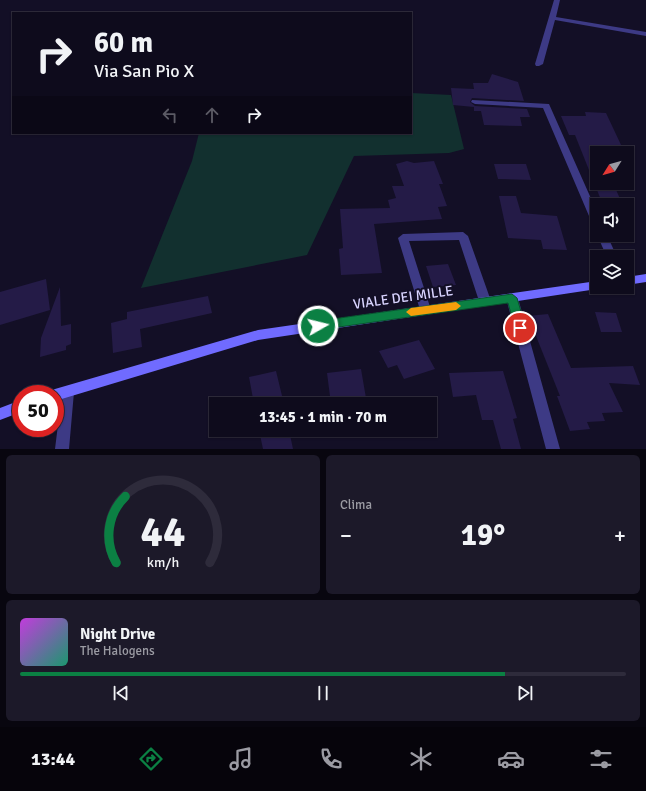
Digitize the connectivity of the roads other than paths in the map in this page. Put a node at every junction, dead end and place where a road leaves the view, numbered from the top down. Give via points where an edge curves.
1 (557, 0) edge
2 (552, 18) junction
3 (646, 34) edge
4 (539, 64) dead end
5 (475, 102) dead end
6 (590, 207) edge
7 (646, 278) edge
8 (634, 280) edge
9 (590, 286) edge
10 (512, 298) junction
11 (485, 302) junction
12 (424, 310) junction
13 (68, 392) junction
14 (64, 393) edge
15 (12, 409) edge
16 (0, 414) edge
17 (62, 449) edge
18 (553, 449) edge

1 - 2 street
2 - 3 street
2 - 4 street
5 - 6 street via 546,106
7 - 8 main road
9 - 10 main road, VIALE DEI MILLE
10 - 11 main road, VIALE DEI MILLE
10 - 18 street
11 - 12 main road, VIALE DEI MILLE
11 - 12 street via 463,236 403,238
12 - 13 main road, VIALE DEI MILLE via 258,335
13 - 14 main road, VIALE DEI MILLE
13 - 17 street
15 - 16 main road

